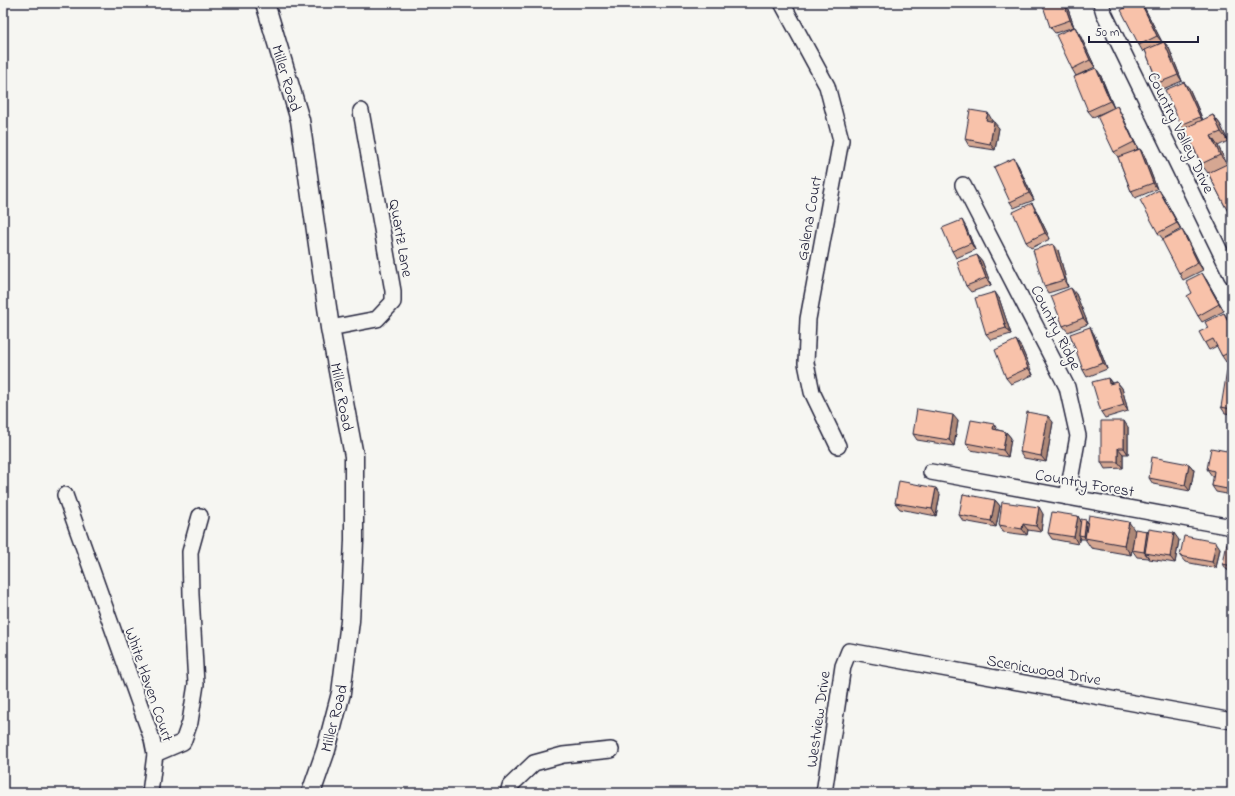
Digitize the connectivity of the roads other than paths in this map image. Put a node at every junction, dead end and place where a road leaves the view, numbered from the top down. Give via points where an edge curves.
1 (265, 3) edge
2 (782, 3) edge
3 (1101, 3) edge
4 (361, 111) dead end
5 (963, 185) dead end
6 (1232, 276) edge
7 (330, 328) junction
8 (838, 446) dead end
9 (931, 472) dead end
10 (65, 495) dead end
11 (1067, 497) junction
12 (200, 516) dead end
13 (1232, 527) edge
14 (849, 651) joint
15 (1232, 721) edge
16 (611, 750) dead end
17 (155, 754) junction
18 (150, 793) edge
19 (311, 793) edge
20 (508, 793) edge
21 (824, 793) edge

1 - 7 street, Miller Road via 300,120
2 - 8 street, Galena Court via 827,86 841,140 808,319 806,363 812,392
3 - 6 street, Country Valley Drive
4 - 7 street, Quartz Lane via 393,302 377,319
5 - 11 street, Country Ridge via 1068,387 1078,436
7 - 19 street, Miller Road via 354,456 354,540 350,621 341,693 326,750
9 - 11 street, Country Forest
10 - 17 street, White Haven Court via 152,739
11 - 13 street, Country Forest
12 - 17 street, White Haven Court via 190,552 196,684 190,722 183,742
14 - 15 street, Scenicwood Drive
14 - 21 street, Westview Drive via 843,666
16 - 20 street via 562,755 534,763 510,786
17 - 18 street

